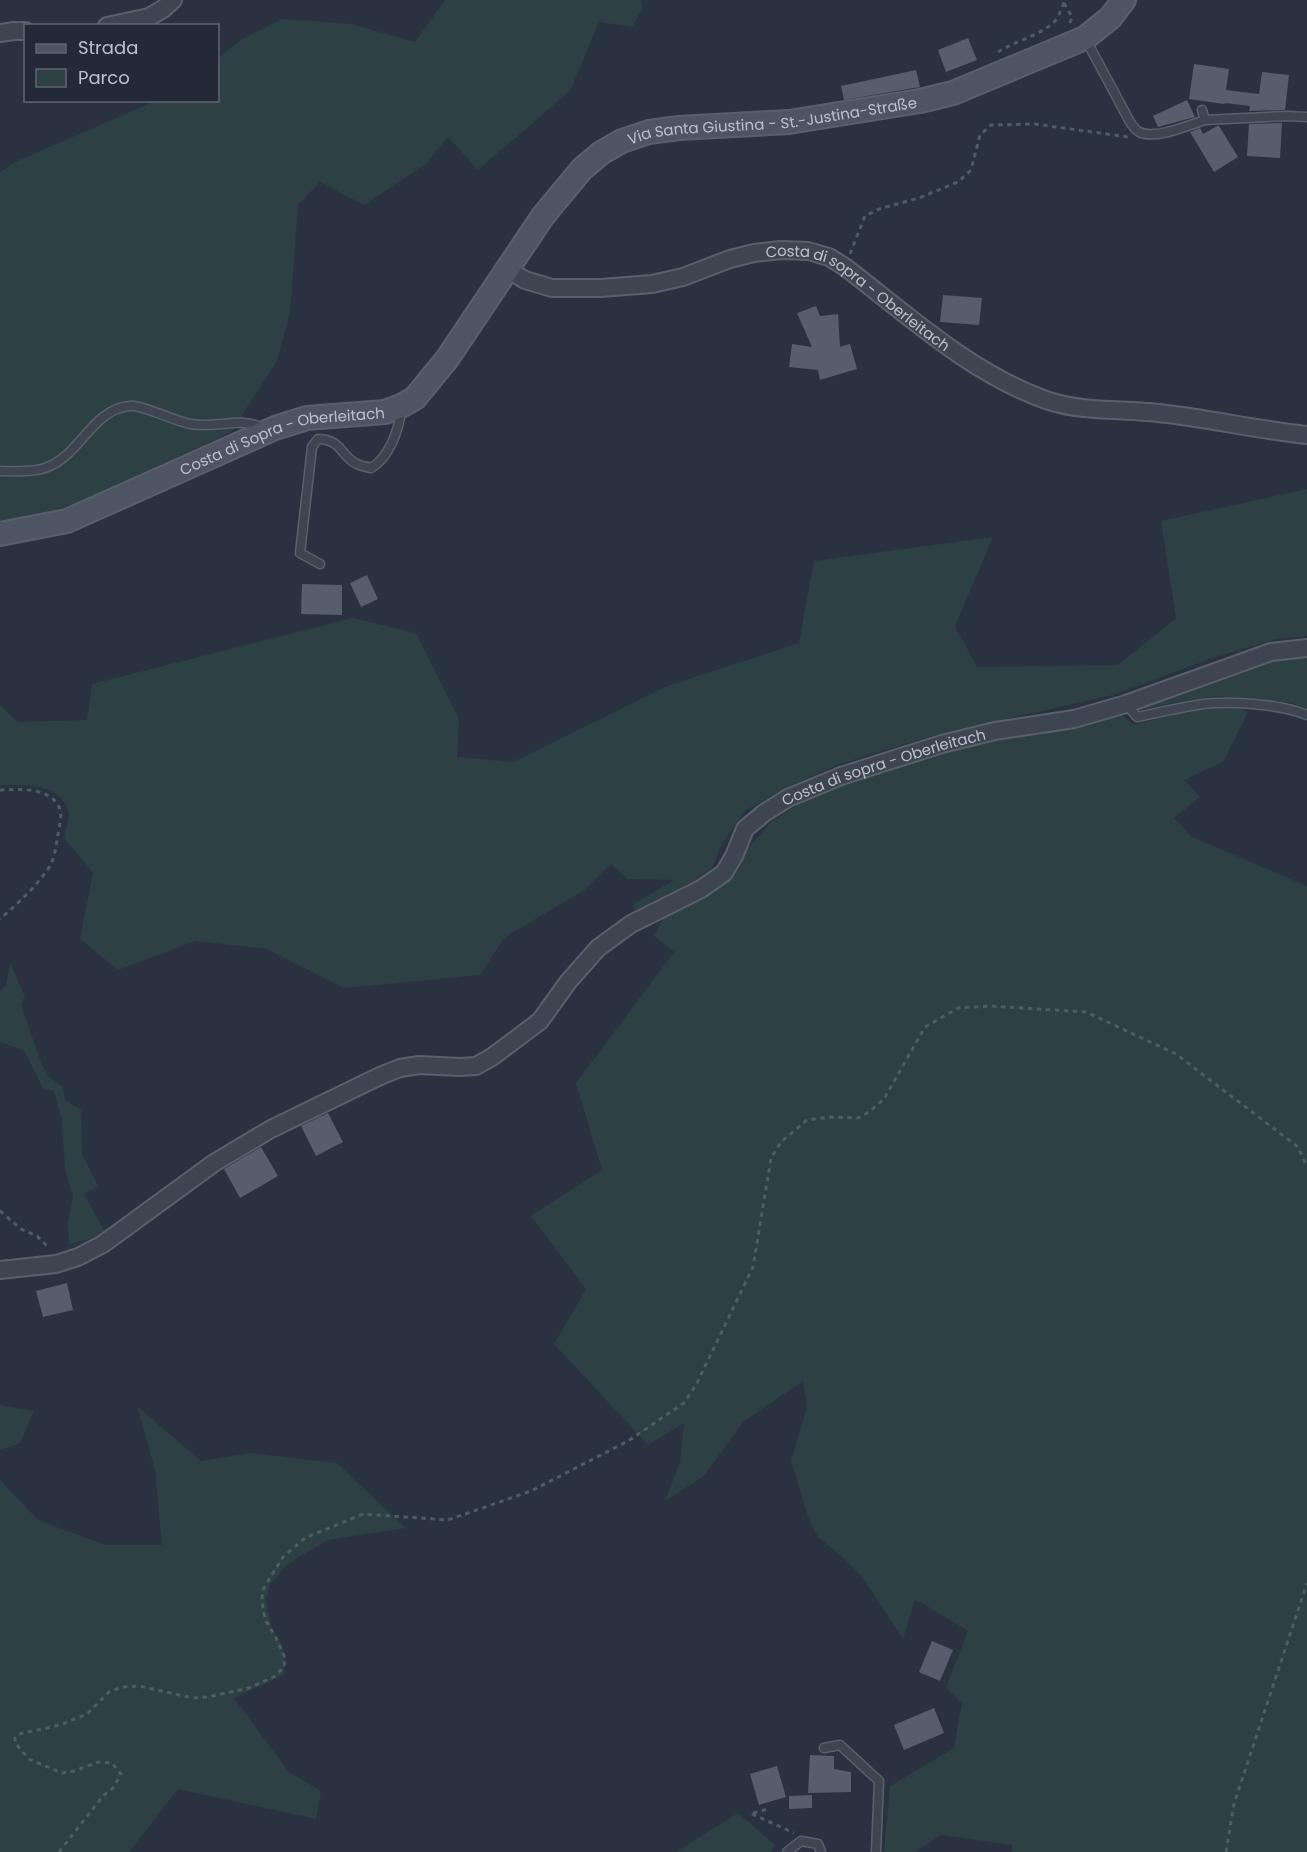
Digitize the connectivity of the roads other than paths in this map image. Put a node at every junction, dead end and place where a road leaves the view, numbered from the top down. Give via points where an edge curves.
1 (174, 0) edge
2 (1124, 0) edge
3 (116, 24) edge
4 (24, 32) edge
5 (0, 33) edge
6 (1085, 38) junction
7 (1202, 110) dead end
8 (1307, 117) edge
9 (1205, 120) junction
10 (507, 269) junction
11 (401, 406) junction
12 (268, 431) junction
13 (1307, 435) edge
14 (0, 471) edge
15 (0, 534) edge
16 (320, 564) dead end
17 (1307, 648) edge
18 (1126, 704) junction
19 (1307, 715) edge
20 (0, 1270) edge
21 (824, 1748) dead end
22 (787, 1852) edge
23 (821, 1852) edge
24 (876, 1852) edge

1 - 3 street via 149,17
2 - 6 main road, Via Santa Giustina - St.-Justina-Straße via 1110,18
4 - 5 street
6 - 9 lane via 1138,132 1150,135
6 - 10 main road, Via Santa Giustina - St.-Justina-Straße via 980,83 920,101 789,123 649,132 622,141 582,169
7 - 9 lane
8 - 9 lane
10 - 11 main road, Costa di Sopra - Oberleitach via 428,384
10 - 13 street, Costa di sopra - Oberleitach via 525,280 552,288 601,288 683,277 754,253 808,251 829,256 961,356 1047,401 1195,417
11 - 12 main road, Costa di Sopra - Oberleitach via 385,412 307,418
11 - 16 lane via 400,422 389,447 380,463 371,468 355,464 328,440 318,439 312,447 300,553
12 - 14 lane via 253,423 192,425 131,405 109,412 71,451 50,466 21,472
12 - 15 main road, Costa di Sopra - Oberleitach via 67,521
17 - 18 street, Costa di sopra - Oberleitach via 1271,652
18 - 19 lane via 1137,717 1199,704 1269,706
18 - 20 street, Costa di sopra - Oberleitach via 1074,719 942,744 841,776 788,798 745,830 724,873 631,924 598,948 540,1021 492,1057 476,1066 419,1065 380,1076 281,1124 214,1163 103,1244 78,1257
21 - 24 lane via 840,1745 879,1781
22 - 23 lane via 801,1841 818,1844

